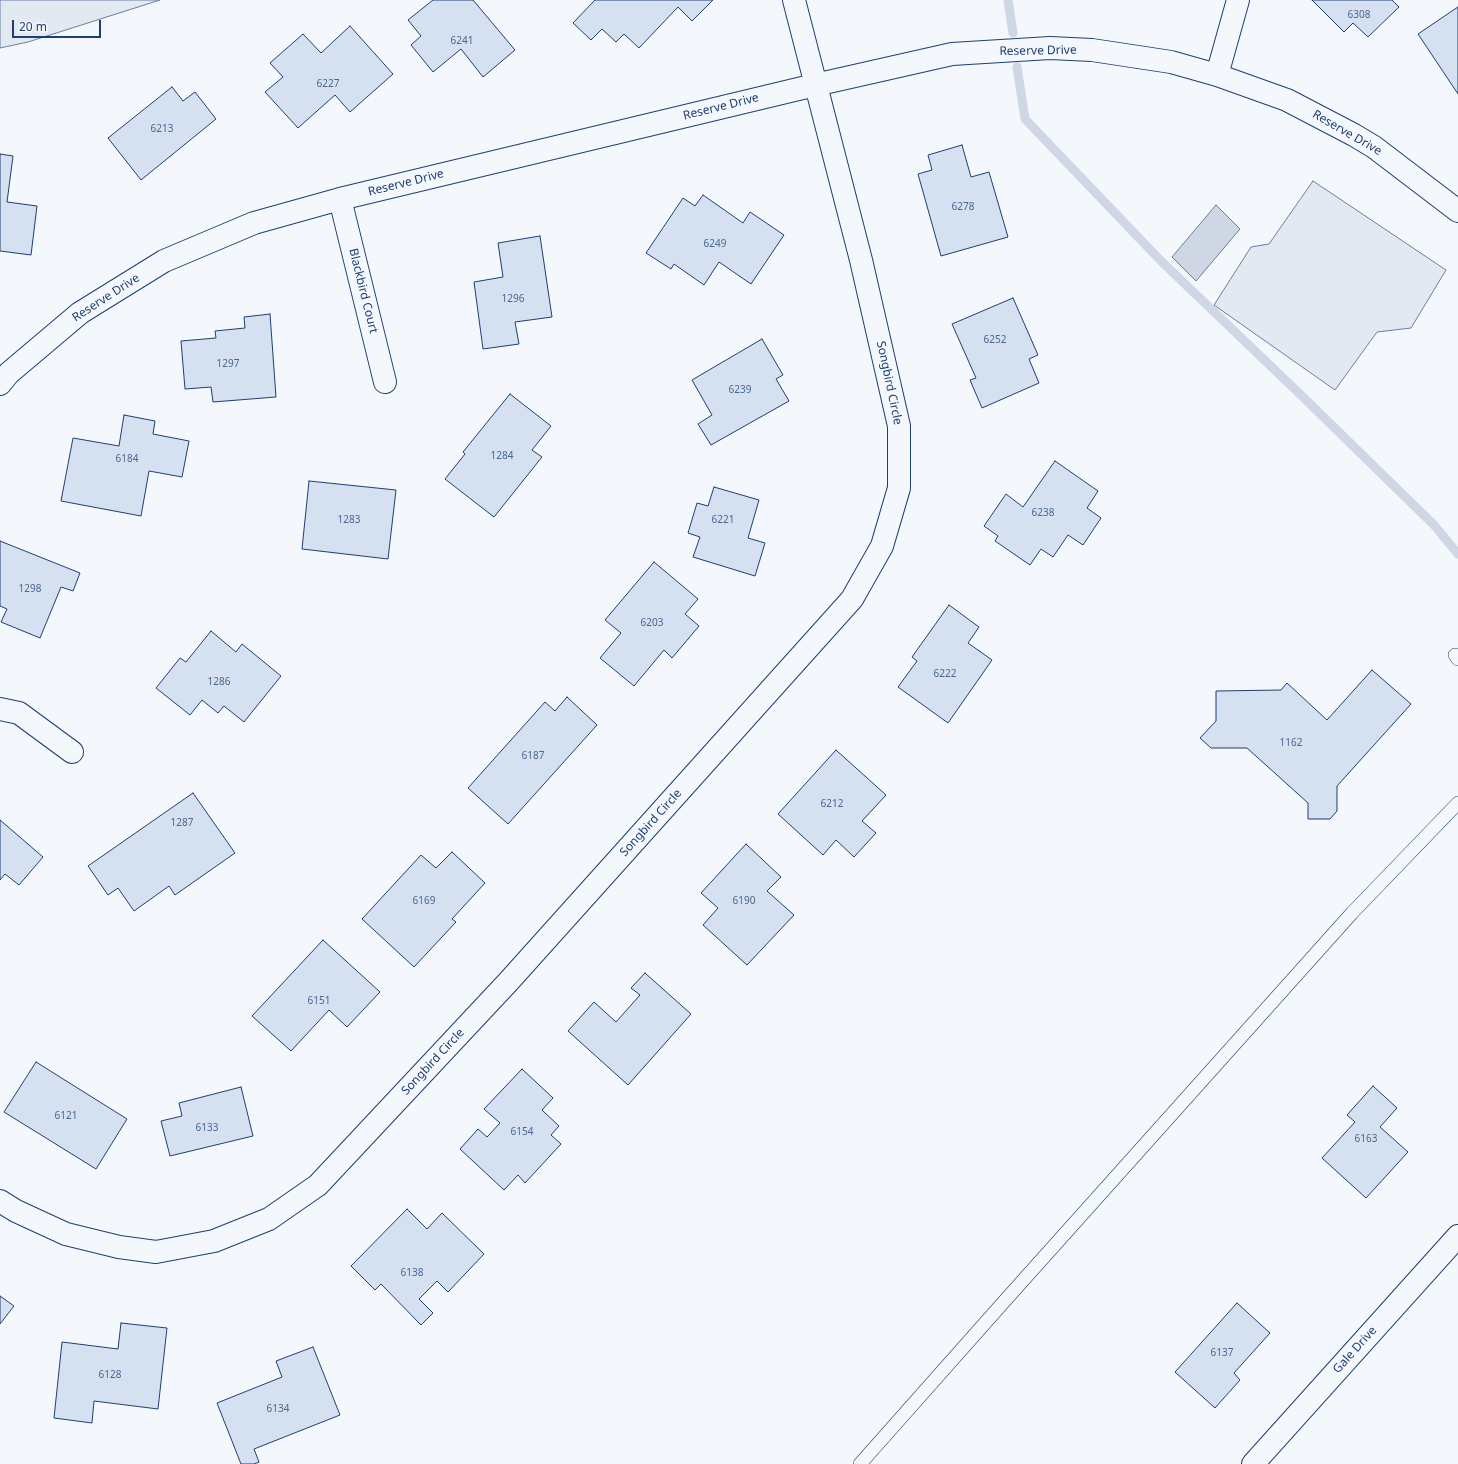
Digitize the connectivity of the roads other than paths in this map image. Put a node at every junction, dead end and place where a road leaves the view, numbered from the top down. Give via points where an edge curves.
1 (794, 0) edge
2 (1238, 0) edge
3 (1217, 74) junction
4 (815, 85) junction
5 (340, 199) junction
6 (1458, 211) edge
7 (3, 373) edge
8 (386, 382) dead end
9 (0, 709) edge
10 (72, 752) dead end
11 (1458, 803) edge
12 (0, 1201) edge
13 (1458, 1236) edge
14 (860, 1464) edge
15 (1253, 1464) edge

1 - 4 street, Songbird Circle
2 - 3 street
3 - 4 street, Reserve Drive via 1171,62 1092,50 1050,48 952,54
3 - 6 street, Reserve Drive via 1287,100 1354,135 1374,147
4 - 5 street, Reserve Drive
4 - 12 street, Songbird Circle via 861,260 899,426 899,488 882,546 852,599 509,980 318,1185 269,1218 214,1241 156,1252 119,1248 66,1234
5 - 7 street, Reserve Drive via 254,223 164,261 80,313
5 - 8 street, Blackbird Court
9 - 10 street via 19,714
11 - 14 lane via 1352,913
13 - 15 street, Gale Drive

